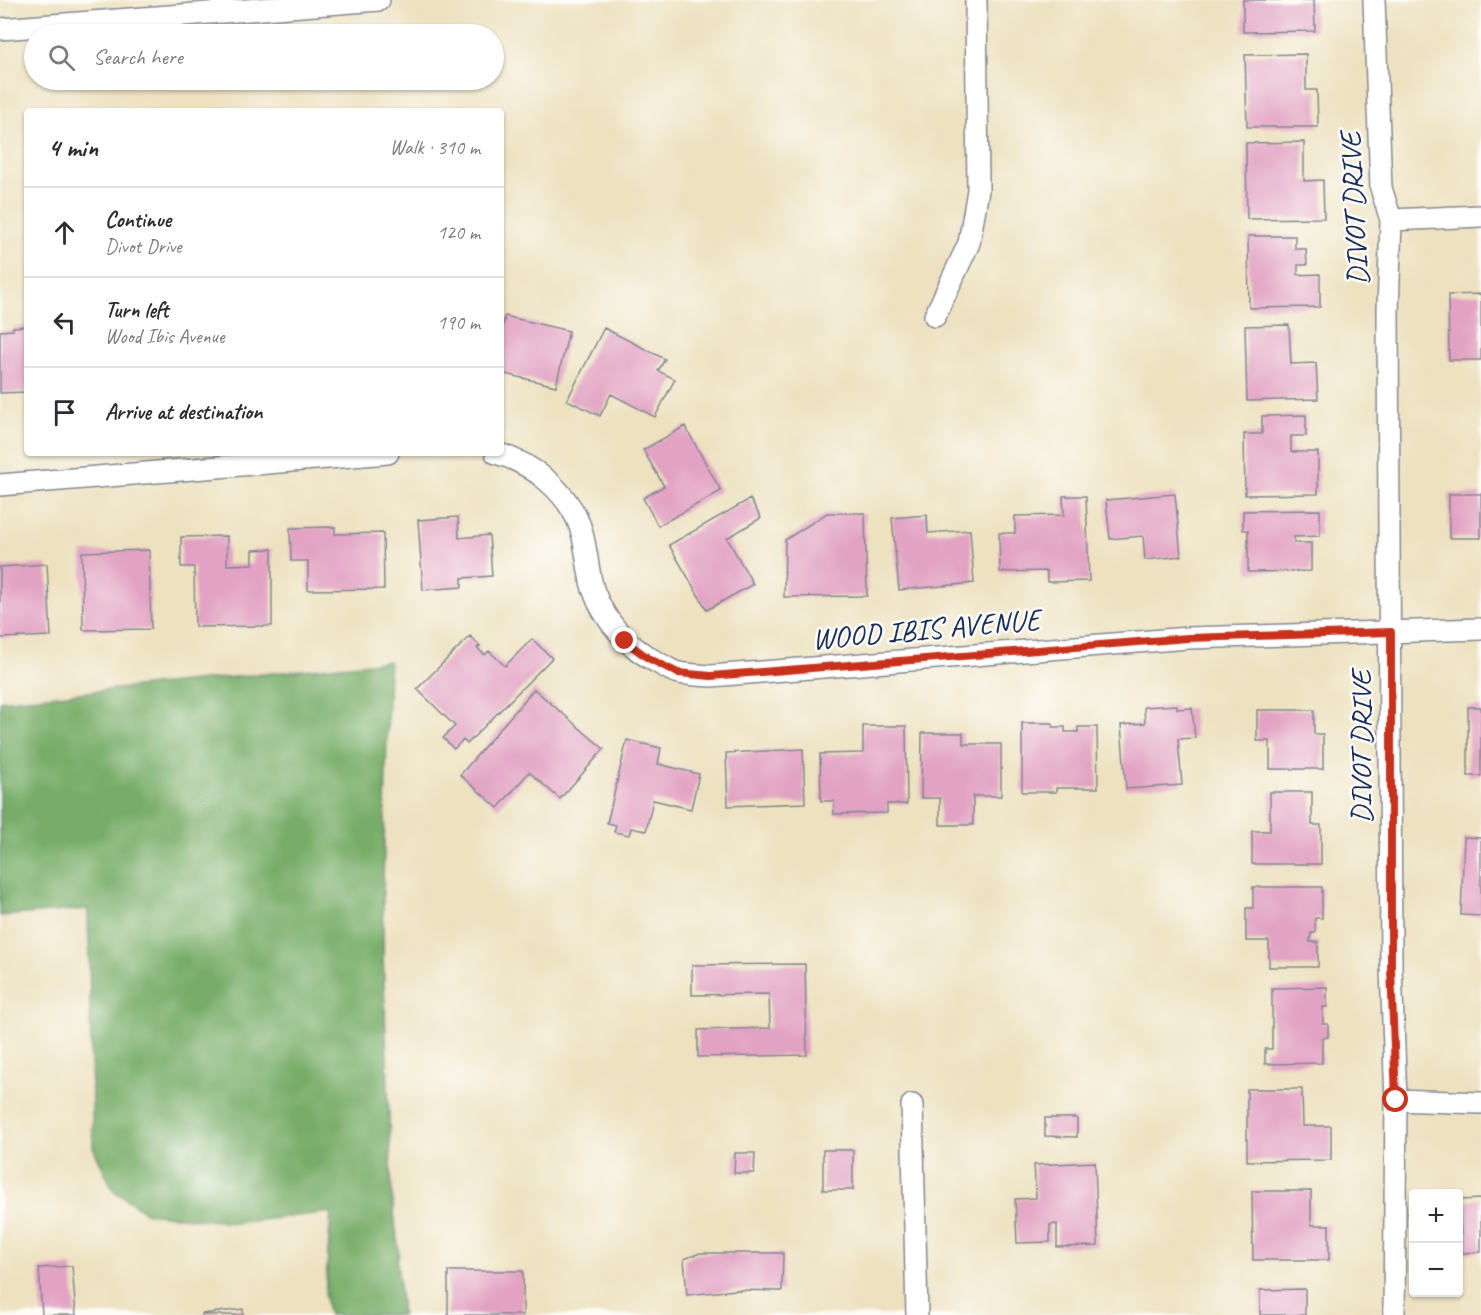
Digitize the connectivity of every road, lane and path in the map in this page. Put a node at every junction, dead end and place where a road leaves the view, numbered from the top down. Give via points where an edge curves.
1 (380, 0) edge
2 (976, 0) edge
3 (1374, 0) edge
4 (66, 24) edge
5 (24, 27) edge
6 (0, 29) edge
7 (1481, 216) edge
8 (1391, 220) junction
9 (935, 316) dead end
10 (504, 455) edge
11 (352, 456) edge
12 (0, 485) edge
13 (1481, 629) edge
14 (1391, 632) junction
15 (1396, 1100) junction
16 (1481, 1103) edge
17 (912, 1106) dead end
18 (917, 1315) edge
19 (1394, 1315) edge

1 - 4 street
2 - 9 street via 978,190 969,243
3 - 8 street, DIVOT DRIVE via 1381,188
5 - 6 street
7 - 8 street
8 - 14 street, DIVOT DRIVE
10 - 14 street, WOOD IBIS AVENUE via 542,476 565,499 579,525 593,587 605,616 625,641 678,673 711,676 1188,638
11 - 12 street
13 - 14 street, WOOD IBIS AVENUE
14 - 15 street, DIVOT DRIVE via 1391,968
15 - 16 street
15 - 19 street, DIVOT DRIVE
17 - 18 street

